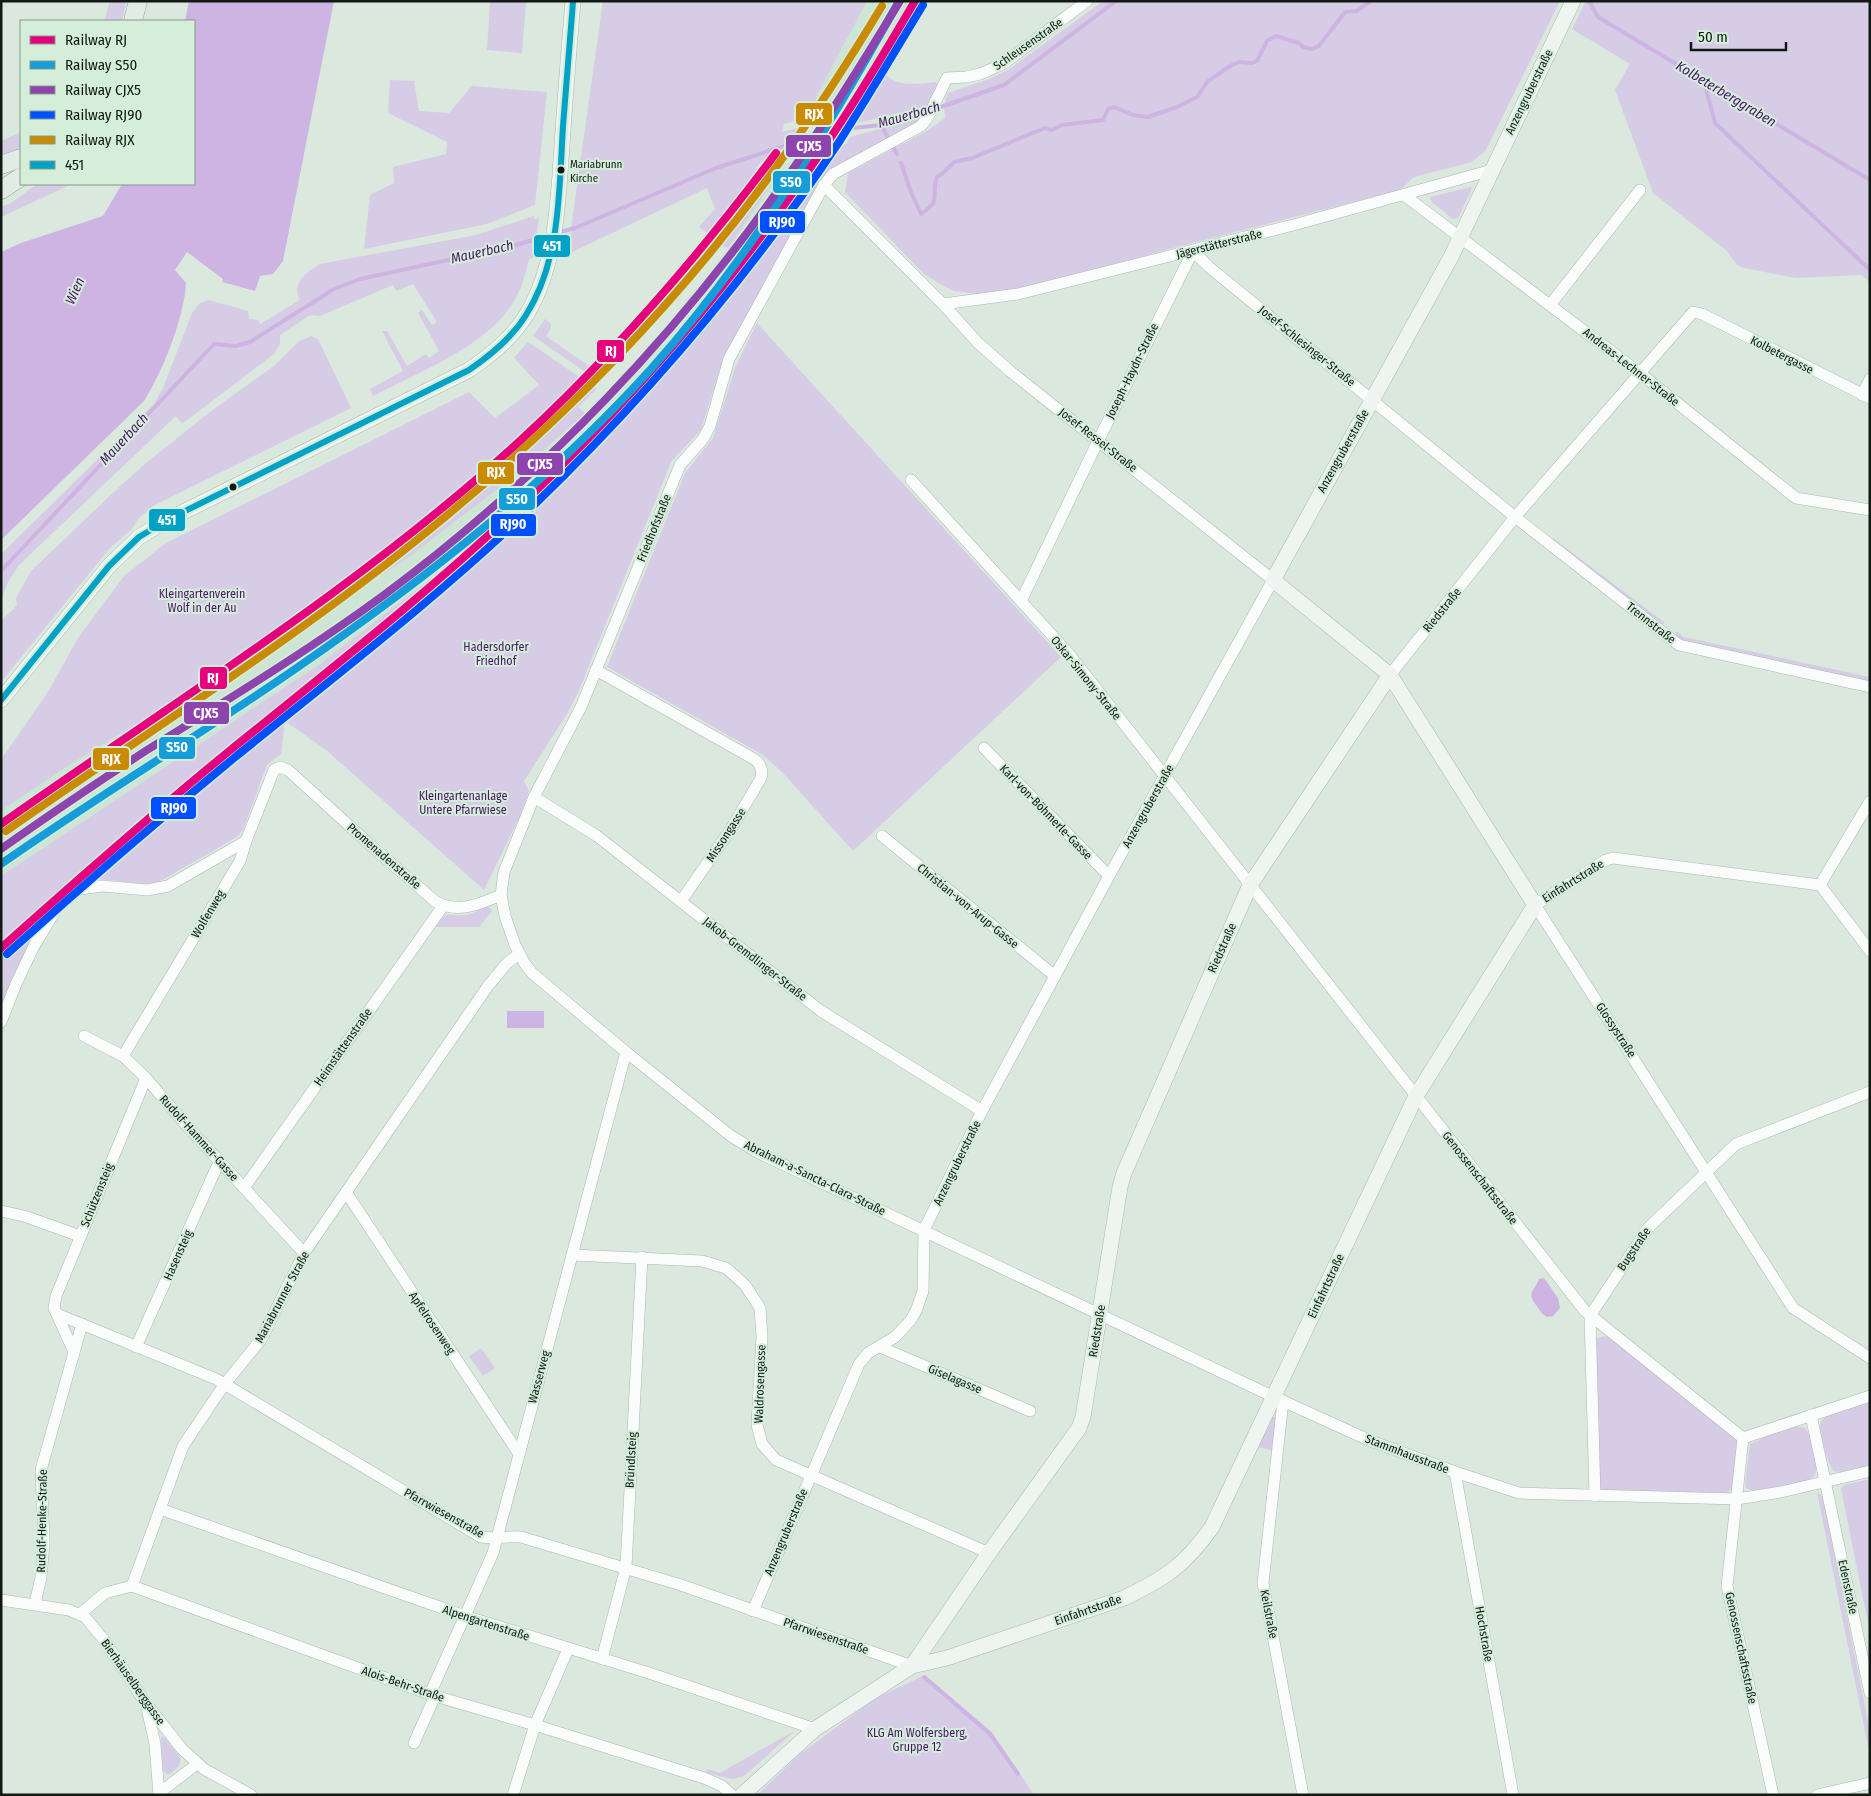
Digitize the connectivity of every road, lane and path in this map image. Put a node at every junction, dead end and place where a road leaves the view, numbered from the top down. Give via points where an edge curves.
1 (138, 1) edge
2 (573, 1) edge
3 (1087, 1) edge
4 (1573, 1) edge
5 (133, 20) edge
6 (20, 158) edge
7 (1, 165) edge
8 (1492, 170) junction
9 (833, 174) joint
10 (20, 178) edge
11 (824, 185) junction
12 (1, 190) edge
13 (1640, 190) dead end
14 (1404, 195) junction
15 (1460, 238) junction
16 (1192, 251) junction
17 (943, 304) junction
18 (1550, 305) junction
19 (1693, 312) joint
20 (1641, 374) junction
21 (1870, 379) edge
22 (1866, 396) edge
23 (1372, 399) junction
24 (1098, 440) junction
25 (911, 480) dead end
26 (1870, 510) edge
27 (1515, 517) junction
28 (1273, 580) junction
29 (1021, 601) junction
30 (596, 670) junction
31 (1390, 675) junction
32 (1870, 687) edge
33 (1, 700) edge
34 (984, 748) dead end
35 (280, 767) joint
36 (1164, 776) junction
37 (534, 798) junction
38 (1870, 801) edge
39 (882, 836) dead end
40 (246, 841) junction
41 (1109, 876) junction
42 (1820, 885) junction
43 (1250, 886) junction
44 (497, 897) junction
45 (681, 901) junction
46 (1535, 905) junction
47 (443, 906) junction
48 (1870, 951) edge
49 (519, 954) junction
50 (1054, 976) junction
51 (1, 1022) edge
52 (84, 1036) dead end
53 (626, 1052) junction
54 (123, 1056) junction
55 (146, 1078) junction
56 (1870, 1092) edge
57 (1416, 1096) junction
58 (982, 1111) junction
59 (220, 1162) junction
60 (1707, 1172) junction
61 (244, 1188) junction
62 (346, 1192) junction
63 (1, 1211) edge
64 (924, 1230) junction
65 (80, 1236) junction
66 (304, 1253) junction
67 (572, 1255) junction
68 (642, 1258) junction
69 (57, 1314) junction
70 (1100, 1314) junction
71 (1590, 1316) junction
72 (82, 1324) junction
73 (880, 1347) junction
74 (136, 1348) junction
75 (74, 1352) junction
76 (1870, 1358) edge
77 (224, 1385) junction
78 (1870, 1396) edge
79 (1278, 1399) junction
80 (1030, 1411) dead end
81 (1811, 1416) junction
82 (1743, 1438) junction
83 (519, 1454) junction
84 (1870, 1471) edge
85 (1455, 1472) junction
86 (810, 1476) junction
87 (1826, 1482) junction
88 (1595, 1496) junction
89 (1737, 1499) junction
90 (160, 1509) junction
91 (497, 1539) junction
92 (989, 1553) junction
93 (626, 1568) junction
94 (132, 1586) junction
95 (1, 1600) edge
96 (35, 1604) junction
97 (752, 1610) junction
98 (80, 1614) junction
99 (465, 1616) junction
100 (568, 1649) junction
101 (602, 1659) junction
102 (912, 1666) junction
103 (1870, 1693) edge
104 (433, 1695) junction
105 (145, 1702) junction
106 (535, 1724) junction
107 (815, 1729) junction
108 (414, 1743) dead end
109 (197, 1764) junction
110 (1870, 1783) edge
111 (159, 1794) edge
112 (251, 1795) edge
113 (513, 1795) edge
114 (732, 1795) edge
115 (742, 1795) edge
116 (1303, 1795) edge
117 (1514, 1795) edge
118 (1773, 1795) edge
119 (1817, 1795) edge

1 - 5 main road
2 - 33 street via 552,250 531,306 512,334 469,370 169,519 139,537 109,566
3 - 9 street, Schleusenstraße via 1003,64 980,74 947,78 921,126
4 - 8 street, Anzengruberstraße
6 - 7 main road
8 - 14 street, Jägerstätterstraße
8 - 15 street, Anzengruberstraße
9 - 11 street, Friedhofstraße
10 - 12 main road
11 - 17 street, Josef-Ressel-Straße
11 - 30 street, Friedhofstraße via 729,359 710,426 680,466
13 - 18 street
14 - 15 street, Andreas-Lechner-Straße
14 - 16 street, Jägerstätterstraße
15 - 18 street, Andreas-Lechner-Straße
15 - 23 street, Anzengruberstraße
16 - 17 street, Jägerstätterstraße via 1018,294
16 - 23 street, Josef-Schlesinger-Straße
16 - 24 street, Joseph-Haydn-Straße
17 - 24 street, Josef-Ressel-Straße via 978,343
18 - 20 street, Andreas-Lechner-Straße
19 - 20 street, Riedstraße
19 - 22 street, Kolbetergasse
20 - 26 street, Andreas-Lechner-Straße via 1796,498
20 - 27 street, Riedstraße
21 - 22 street
23 - 27 street, Josef-Schlesinger-Straße
23 - 28 street, Anzengruberstraße
24 - 28 street, Josef-Ressel-Straße
24 - 29 street, Joseph-Haydn-Straße
25 - 29 street, Oskar-Simony-Straße
27 - 31 street, Riedstraße
27 - 32 street, Trennstraße via 1679,645
28 - 31 street, Josef-Ressel-Straße
28 - 36 street, Anzengruberstraße
29 - 36 street, Oskar-Simony-Straße via 1069,654
30 - 37 street, Friedhofstraße via 581,707
30 - 45 street, Missongasse via 754,759 761,766 761,778 732,829
31 - 43 street, Riedstraße
31 - 46 street, Glossystraße
34 - 41 street, Karl-von-Böhmerle-Gasse
35 - 40 street, Wolfenweg via 274,770
35 - 47 street, Promenadenstraße via 288,770
36 - 41 street, Anzengruberstraße
36 - 43 street, Oskar-Simony-Straße
37 - 44 street, Friedhofstraße
37 - 45 street, Jakob-Gremdlinger-Straße via 598,836
38 - 42 street
39 - 50 street, Christian-von-Arup-Gasse
40 - 51 street via 168,886 147,890 102,886 80,889 63,898 34,946
40 - 54 street, Wolfenweg via 240,861
41 - 50 street, Anzengruberstraße
42 - 46 street, Einfahrtstraße via 1613,858
42 - 48 street
43 - 57 street, Genossenschaftsstraße
43 - 70 street, Riedstraße via 1124,1173
44 - 47 street via 463,908
44 - 49 street, Abraham-a-Sancta-Clara-Straße
45 - 58 street, Jakob-Gremdlinger-Straße via 821,1011
46 - 57 street, Einfahrtstraße
46 - 60 street, Glossystraße
47 - 61 street, Heimstättenstraße
49 - 53 street, Abraham-a-Sancta-Clara-Straße via 539,980
49 - 62 street, Mariabrunner Straße via 488,986
50 - 58 street, Anzengruberstraße
52 - 54 street, Rudolf-Hammer-Gasse
53 - 64 street, Abraham-a-Sancta-Clara-Straße via 731,1136 759,1153
53 - 67 street, Wasserweg
54 - 55 street, Rudolf-Hammer-Gasse
55 - 59 street, Rudolf-Hammer-Gasse
55 - 65 street, Schützensteig
56 - 60 street, Bugstraße via 1738,1144
57 - 71 street, Genossenschaftsstraße
57 - 79 street, Einfahrtstraße
58 - 64 street, Anzengruberstraße
59 - 61 street, Rudolf-Hammer-Gasse
59 - 74 street, Hasensteig
60 - 71 street, Bugstraße via 1648,1228
60 - 76 street, Glossystraße via 1793,1308
61 - 66 street, Rudolf-Hammer-Gasse
62 - 66 street, Mariabrunner Straße
62 - 83 street, Apfelrosenweg
63 - 65 street
64 - 70 street, Abraham-a-Sancta-Clara-Straße
64 - 73 street, Anzengruberstraße via 921,1301 903,1330
65 - 69 street, Schützensteig via 56,1296 54,1308
66 - 77 street, Mariabrunner Straße via 262,1338
67 - 68 street, Waldrosengasse
67 - 83 street, Wasserweg
68 - 86 street, Waldrosengasse via 702,1261 726,1268 745,1285 760,1308 762,1337 757,1425 762,1444 776,1460
68 - 93 street, Bründlsteig
69 - 72 street, Pfarrwiesenstraße
69 - 75 street
70 - 79 street, Stammhausstraße
70 - 92 street, Riedstraße via 1084,1418
71 - 82 street, Genossenschaftsstraße
71 - 88 street
72 - 74 street, Pfarrwiesenstraße
72 - 75 street, Rudolf-Henke-Straße
73 - 80 street, Giselagasse
73 - 86 street, Anzengruberstraße via 868,1353 859,1364
74 - 77 street, Pfarrwiesenstraße
75 - 96 street, Rudolf-Henke-Straße via 41,1470 43,1560
77 - 90 street, Mariabrunner Straße via 183,1446
77 - 91 street, Pfarrwiesenstraße via 482,1537
78 - 81 street
79 - 85 street, Stammhausstraße
79 - 102 street, Einfahrtstraße via 1212,1527 1173,1572 1124,1598 947,1658
79 - 116 street, Keilstraße via 1263,1583
81 - 82 street
81 - 87 street, Edenstraße
82 - 89 street, Genossenschaftsstraße
83 - 91 street, Wasserweg
84 - 87 street, Stammhausstraße
85 - 88 street, Stammhausstraße via 1518,1493
85 - 117 street, Hochstraße
86 - 92 street, Waldrosengasse
86 - 97 street, Anzengruberstraße
87 - 89 street, Stammhausstraße
87 - 103 street, Edenstraße
88 - 89 street, Stammhausstraße
89 - 118 street, Genossenschaftsstraße via 1727,1586
90 - 94 street, Mariabrunner Straße
90 - 99 street, Alpengartenstraße
91 - 93 street, Pfarrwiesenstraße via 520,1537
91 - 99 street, Wasserweg
92 - 102 street, Riedstraße
93 - 97 street, Pfarrwiesenstraße
93 - 101 street, Bründlsteig
94 - 98 street via 106,1593
94 - 104 street, Alois-Behr-Straße
95 - 96 street
96 - 98 street
97 - 102 street, Pfarrwiesenstraße
98 - 105 street, Bierhäuselberggasse via 104,1640
99 - 100 street, Alpengartenstraße
99 - 104 street, Wasserweg
100 - 101 street, Alpengartenstraße
100 - 106 street
101 - 107 street, Alpengartenstraße
102 - 107 street, Einfahrtstraße
104 - 106 street, Alois-Behr-Straße
104 - 108 street, Wasserweg
105 - 109 street, Bierhäuselberggasse
105 - 111 street via 154,1744
106 - 113 street
106 - 114 street, Alois-Behr-Straße via 704,1778 722,1786
107 - 115 street, Einfahrtstraße
109 - 111 street
109 - 112 street, Bierhäuselberggasse
110 - 119 street

